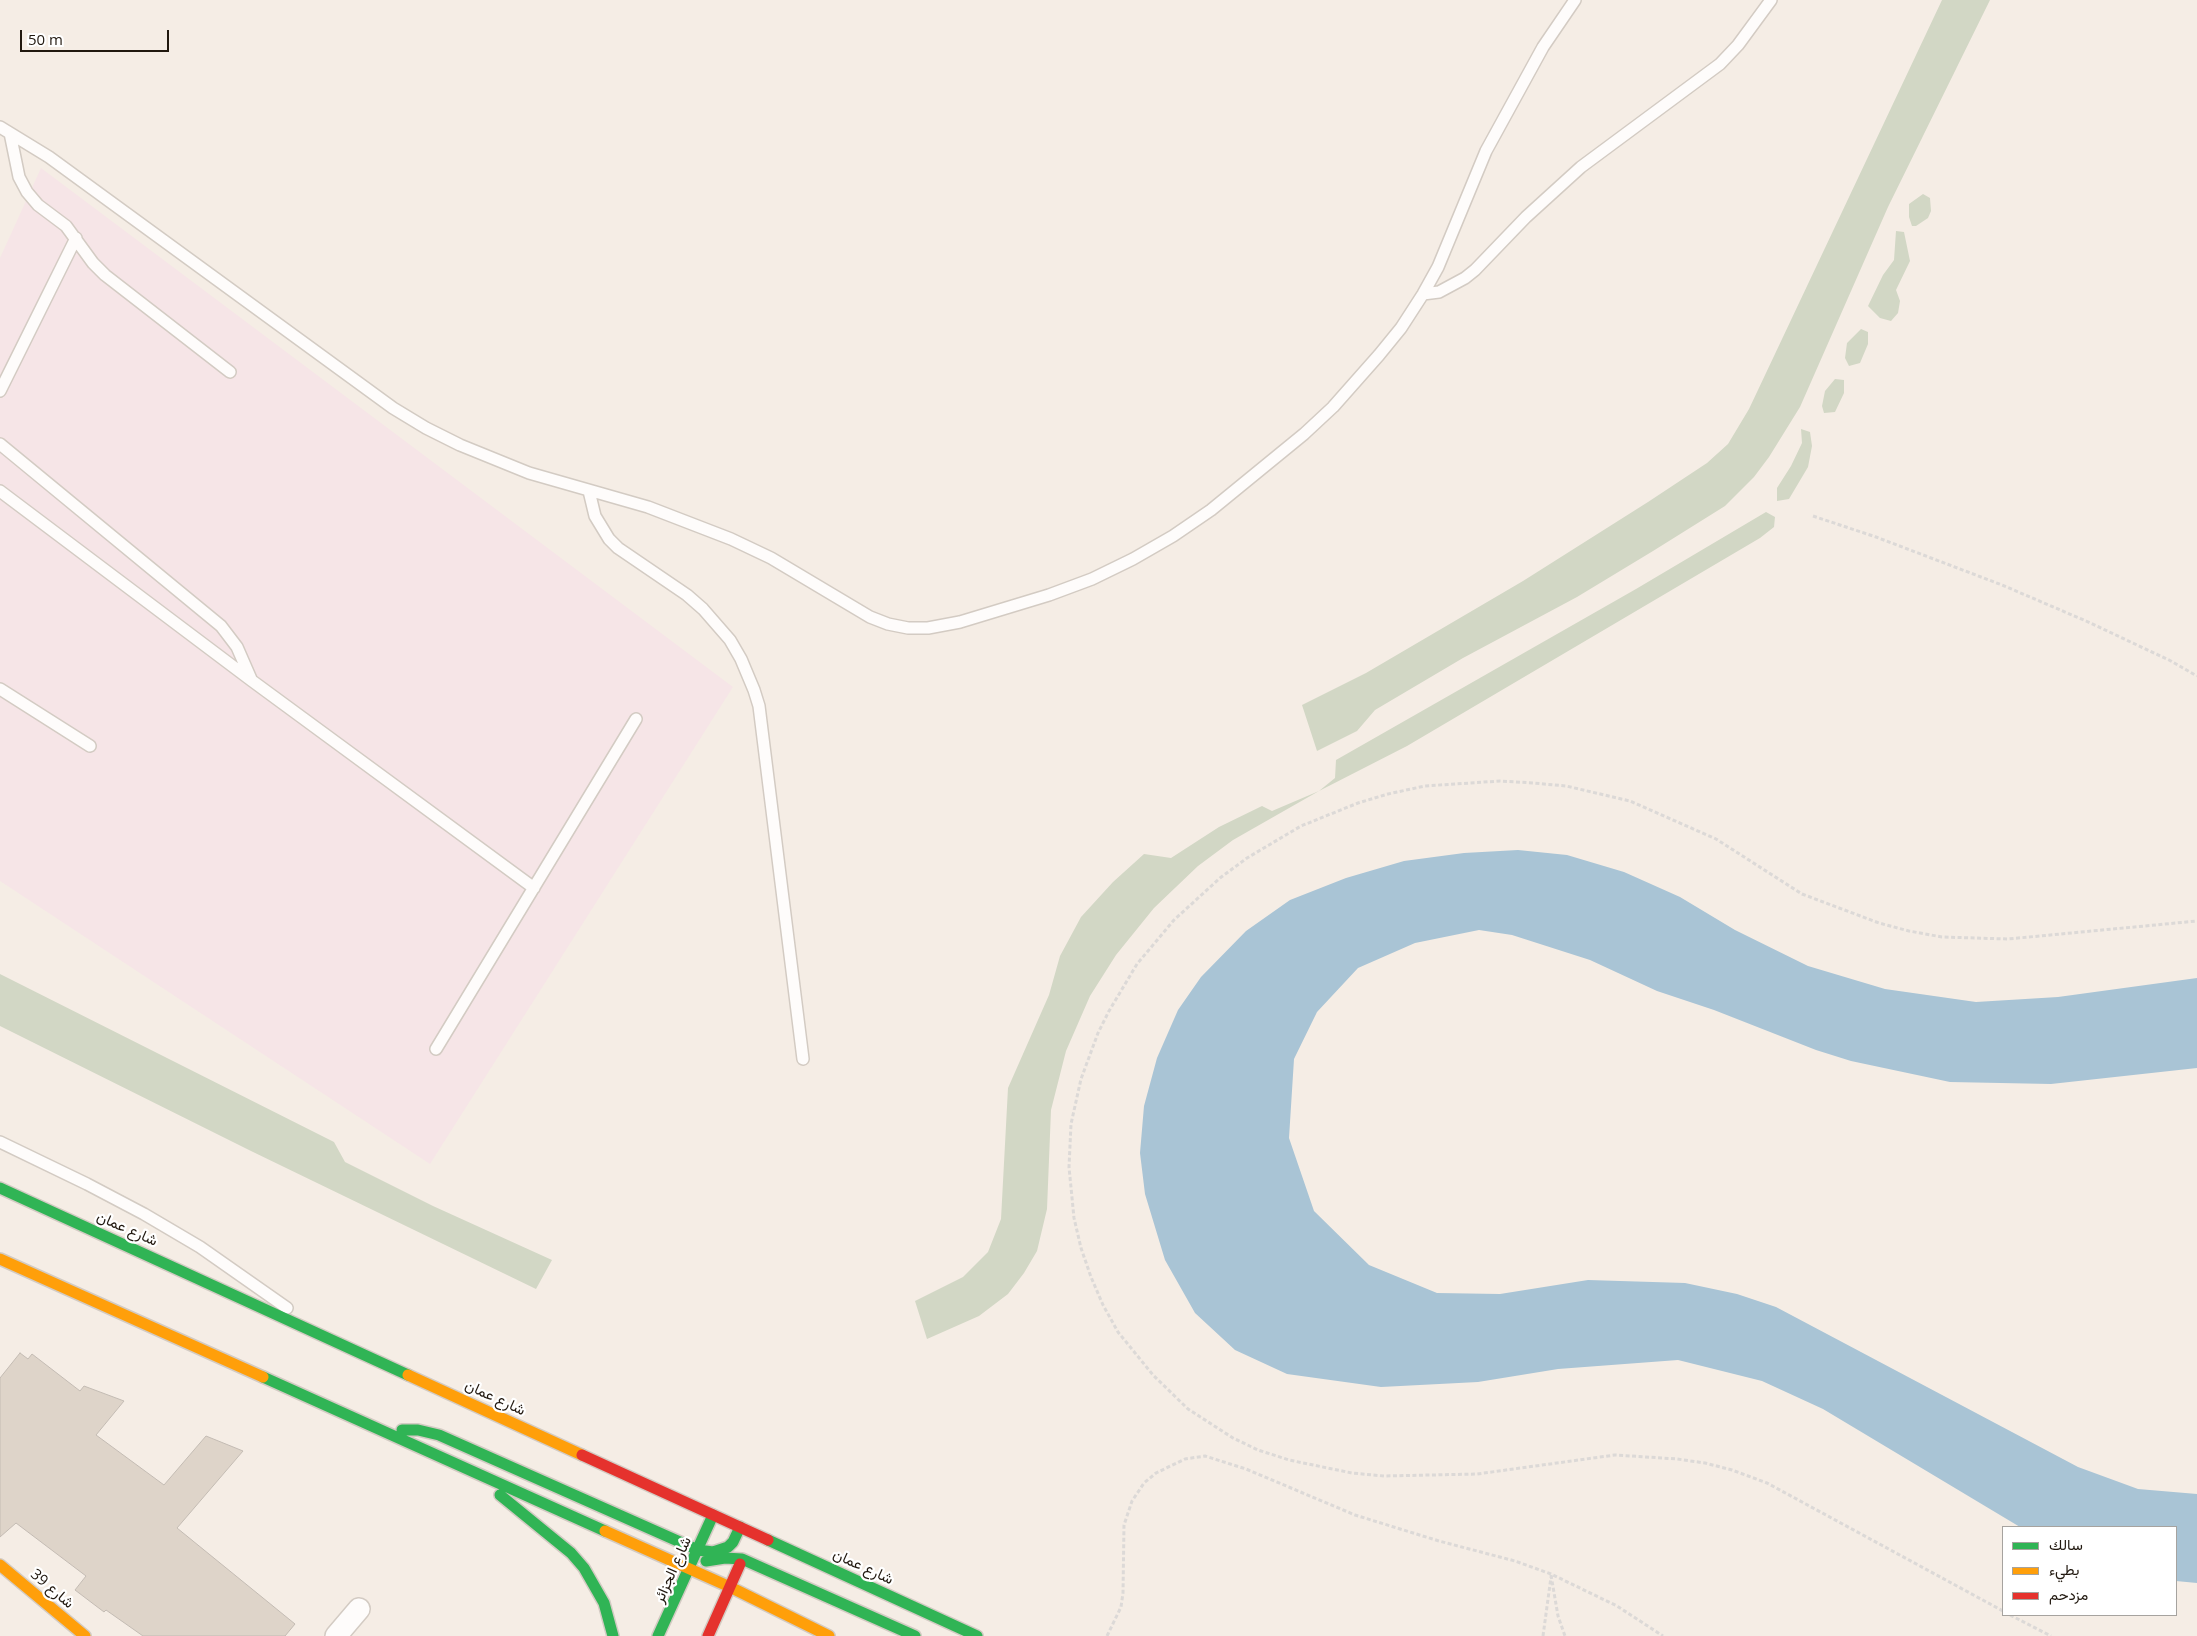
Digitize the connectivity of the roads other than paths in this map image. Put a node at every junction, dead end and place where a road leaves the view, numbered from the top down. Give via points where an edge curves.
1 (1575, 0) edge
2 (1771, 0) edge
3 (5, 130) edge
4 (76, 238) junction
5 (1423, 294) junction
6 (230, 372) dead end
7 (0, 391) edge
8 (0, 444) edge
9 (0, 491) edge
10 (590, 491) junction
11 (251, 680) junction
12 (0, 689) edge
13 (636, 719) dead end
14 (90, 746) dead end
15 (534, 888) junction
16 (436, 1049) dead end
17 (803, 1060) dead end
18 (0, 1142) edge
19 (0, 1188) edge
20 (0, 1258) edge
21 (320, 1333) junction
22 (380, 1430) junction
23 (472, 1472) junction
24 (713, 1515) junction
25 (740, 1527) junction
26 (748, 1546) junction
27 (698, 1550) junction
28 (0, 1565) edge
29 (690, 1570) junction
30 (730, 1587) junction
31 (358, 1609) dead end
32 (85, 1636) edge
33 (336, 1636) edge
34 (613, 1636) edge
35 (658, 1636) edge
36 (708, 1636) edge
37 (829, 1636) edge
38 (915, 1636) edge
39 (977, 1636) edge

1 - 5 lane via 1543,47 1506,114
2 - 5 lane via 1744,38 1720,64 1580,167 1465,278 1439,292
3 - 4 lane via 19,177 27,192
3 - 10 lane via 80,179 393,408 434,432 496,461
4 - 6 lane via 93,263 106,275
4 - 7 lane
5 - 10 lane via 1379,355 1333,407 1203,516 1133,560 1092,579 944,626 908,628 870,618 780,563 731,539 648,507
8 - 11 lane via 221,626 237,647
9 - 11 lane
10 - 17 lane via 595,516 609,539 703,609 730,640 754,690 759,706
11 - 15 lane
12 - 14 lane
13 - 15 lane
15 - 16 lane
18 - 21 lane via 144,1214 241,1275
19 - 21 main road, شارع عمان
20 - 22 main road
21 - 24 main road, شارع عمان
22 - 23 main road
22 - 27 main road via 418,1430 439,1435
23 - 29 main road
23 - 34 main road via 580,1563 604,1603
24 - 25 main road, شارع عمان
24 - 27 main road, شارع الجزائر
25 - 26 main road, شارع عمان
25 - 27 main road via 733,1542 721,1551
26 - 29 main road
26 - 30 main road
26 - 38 main road
26 - 39 main road, شارع عمان
27 - 29 main road, شارع الجزائر
28 - 32 main road, شارع 39
29 - 30 main road
29 - 35 main road, شارع الجزائر
30 - 36 main road
30 - 37 main road
31 - 33 street

